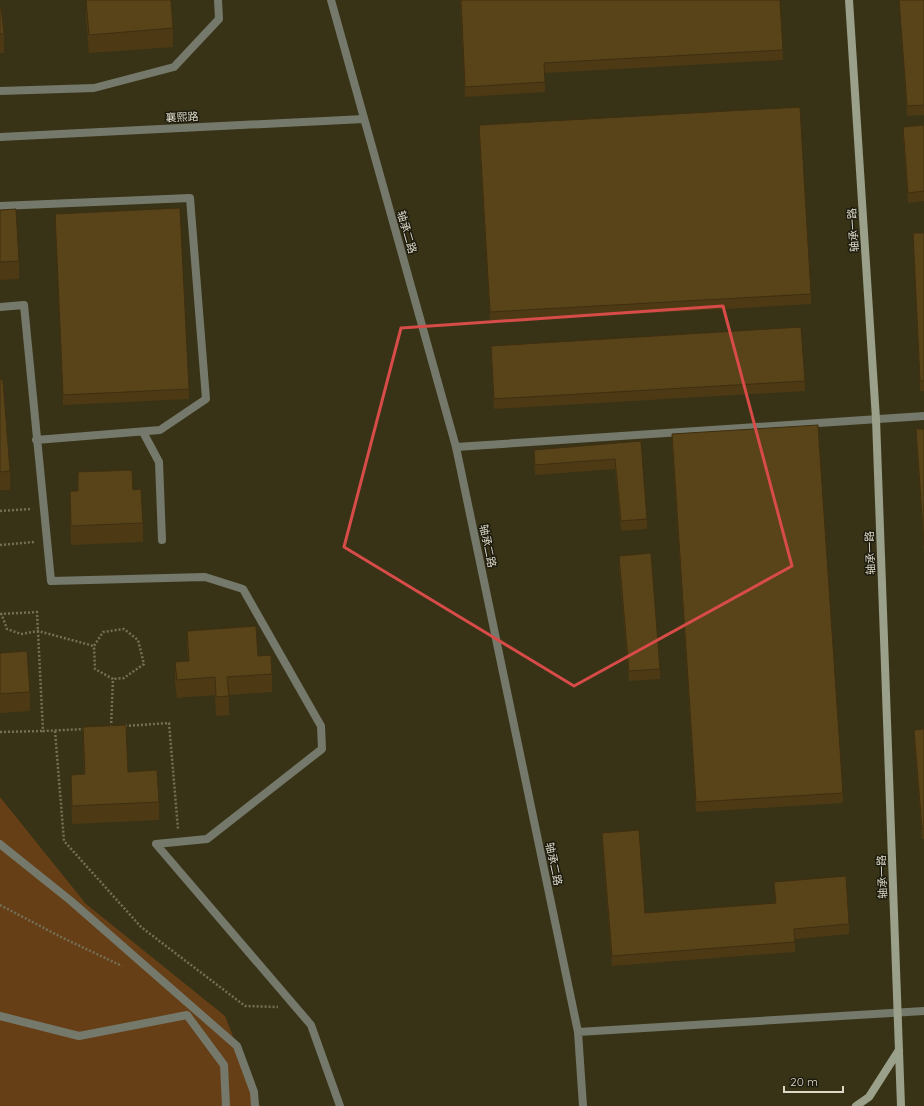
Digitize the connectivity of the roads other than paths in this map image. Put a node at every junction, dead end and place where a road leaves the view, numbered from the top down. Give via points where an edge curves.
1 (218, 0) edge
2 (331, 0) edge
3 (849, 0) edge
4 (0, 91) edge
5 (364, 119) junction
6 (0, 137) edge
7 (0, 206) edge
8 (0, 307) edge
9 (924, 416) edge
10 (876, 419) junction
11 (143, 432) junction
12 (36, 440) junction
13 (456, 447) junction
14 (162, 540) dead end
15 (0, 844) edge
16 (924, 1011) edge
17 (898, 1012) junction
18 (0, 1016) edge
19 (578, 1032) junction
20 (899, 1050) junction
21 (226, 1106) edge
22 (255, 1106) edge
23 (340, 1106) edge
24 (583, 1106) edge
25 (856, 1106) edge
26 (901, 1106) edge

1 - 4 street via 219,19 174,66 94,88
2 - 5 street, 轴承二路
3 - 10 street, 轴承一路
5 - 6 street, 襄熙路
5 - 13 street, 轴承二路
7 - 11 street via 190,198 206,399 160,430
8 - 12 street via 24,305
9 - 10 street
10 - 13 street
10 - 17 street, 轴承一路
11 - 12 street
11 - 14 street via 159,462
12 - 23 street via 51,581 205,577 243,589 321,726 322,749 207,839 156,844 311,1025
13 - 19 street, 轴承二路
15 - 22 street via 71,901 237,1046 254,1092
16 - 17 street
17 - 19 street
17 - 20 street, 轴承一路
18 - 21 street via 79,1036 187,1015 224,1065
19 - 24 street, 轴承二路
20 - 25 street via 869,1097
20 - 26 street, 轴承一路

